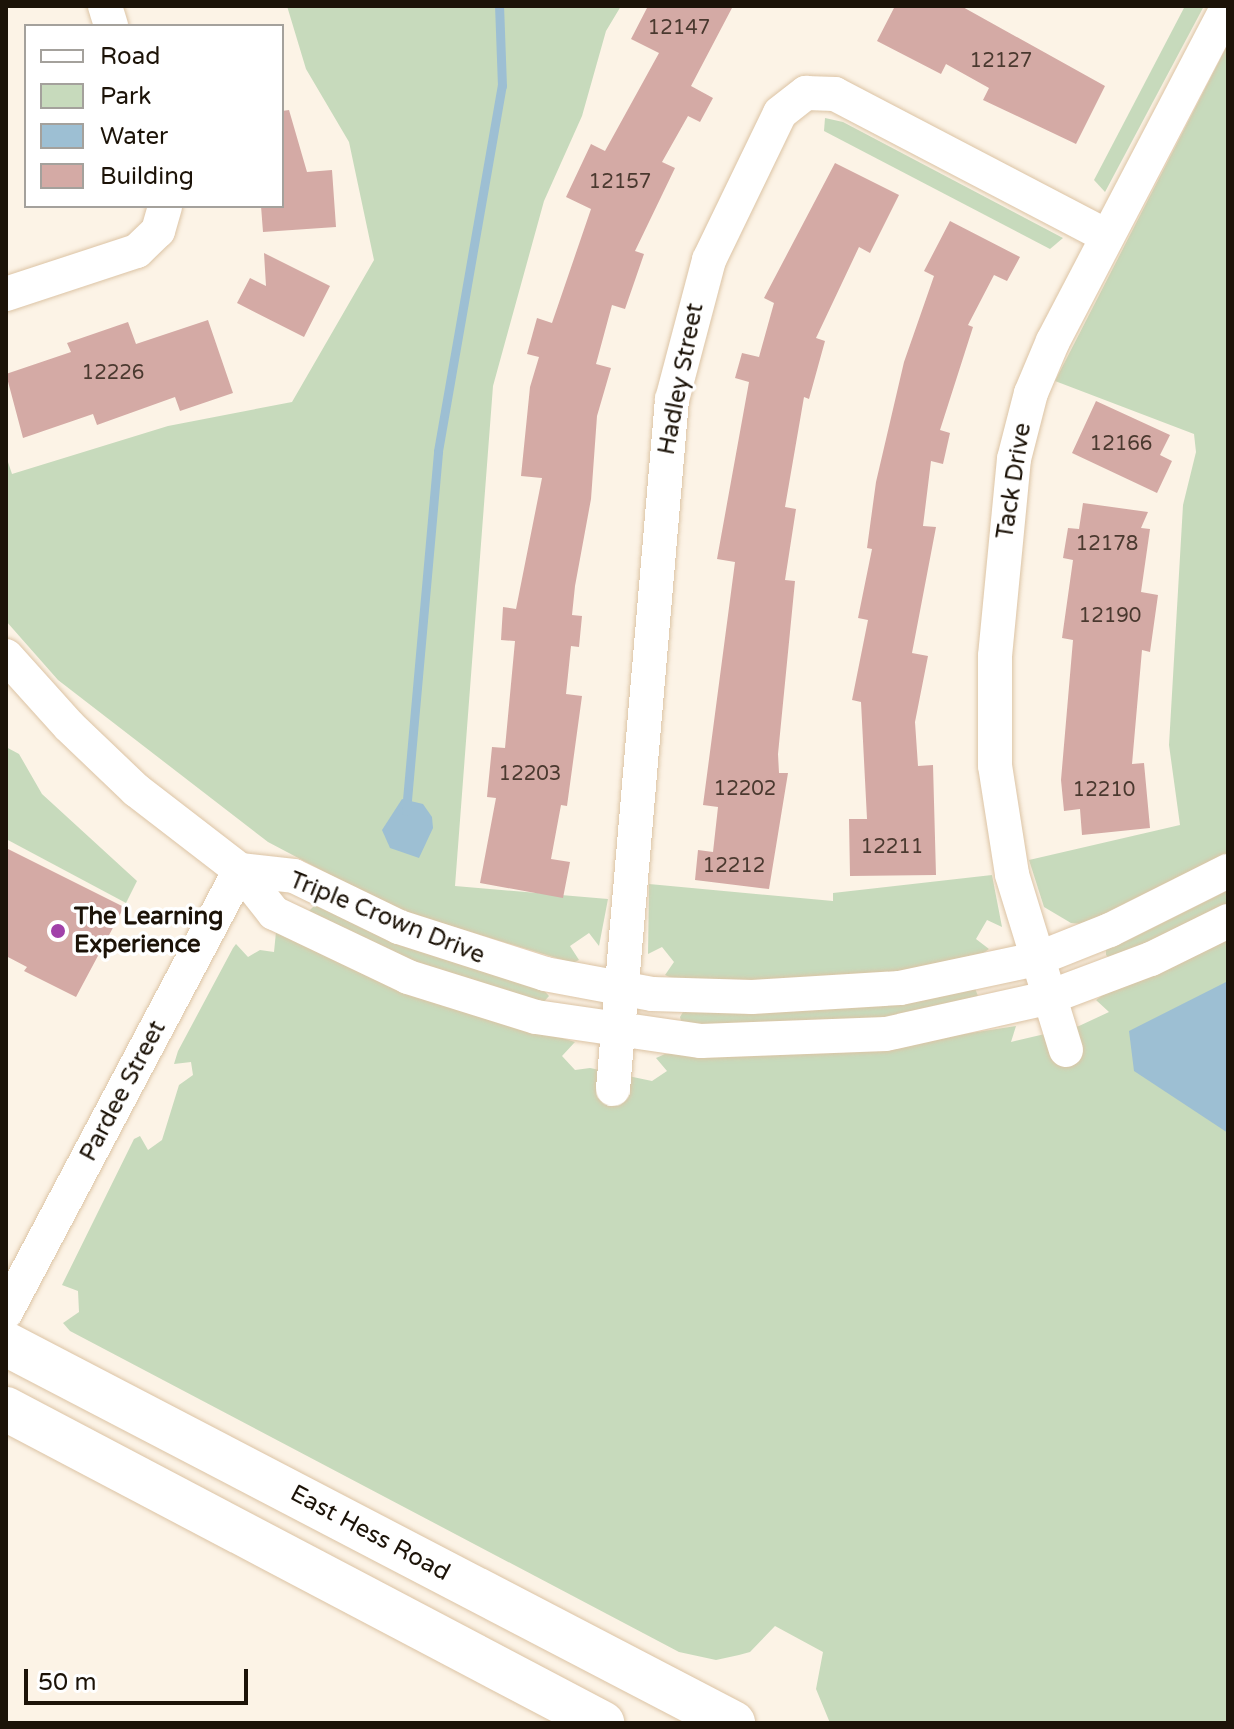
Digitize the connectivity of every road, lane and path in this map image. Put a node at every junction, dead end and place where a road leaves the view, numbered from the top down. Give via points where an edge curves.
1 (1228, 6) edge
2 (169, 227) edge
3 (1107, 236) junction
4 (6, 294) edge
5 (6, 656) edge
6 (240, 870) junction
7 (1228, 871) edge
8 (1228, 921) edge
9 (1037, 959) junction
10 (621, 990) junction
11 (1047, 998) junction
12 (618, 1032) junction
13 (1066, 1050) dead end
14 (613, 1089) dead end
15 (6, 1312) edge
16 (6, 1344) edge
17 (6, 1409) edge
18 (602, 1723) edge
19 (733, 1723) edge

1 - 3 street, Tack Drive
2 - 4 street via 134,253
3 - 9 street, Tack Drive via 1031,393 1014,459 1004,543 995,656 995,766 1012,874
3 - 10 street, Hadley Street via 802,80 780,113 730,210 700,286 676,375 663,474
5 - 6 street, Triple Crown Drive via 136,790
6 - 10 street, Triple Crown Drive via 294,876 368,914 474,954
6 - 12 street, Triple Crown Drive via 274,913 381,967 503,1009
6 - 15 street, Pardee Street
7 - 9 street, Triple Crown Drive via 1110,930
8 - 11 street, Triple Crown Drive via 1151,959
9 - 10 street, Triple Crown Drive via 900,988 816,996 699,997
9 - 11 street, Tack Drive
10 - 12 street, Hadley Street
11 - 12 street, Triple Crown Drive via 943,1025 857,1037 730,1042
11 - 13 street, Tack Drive
12 - 14 street, Hadley Street
16 - 19 main road, East Hess Road
17 - 18 main road

